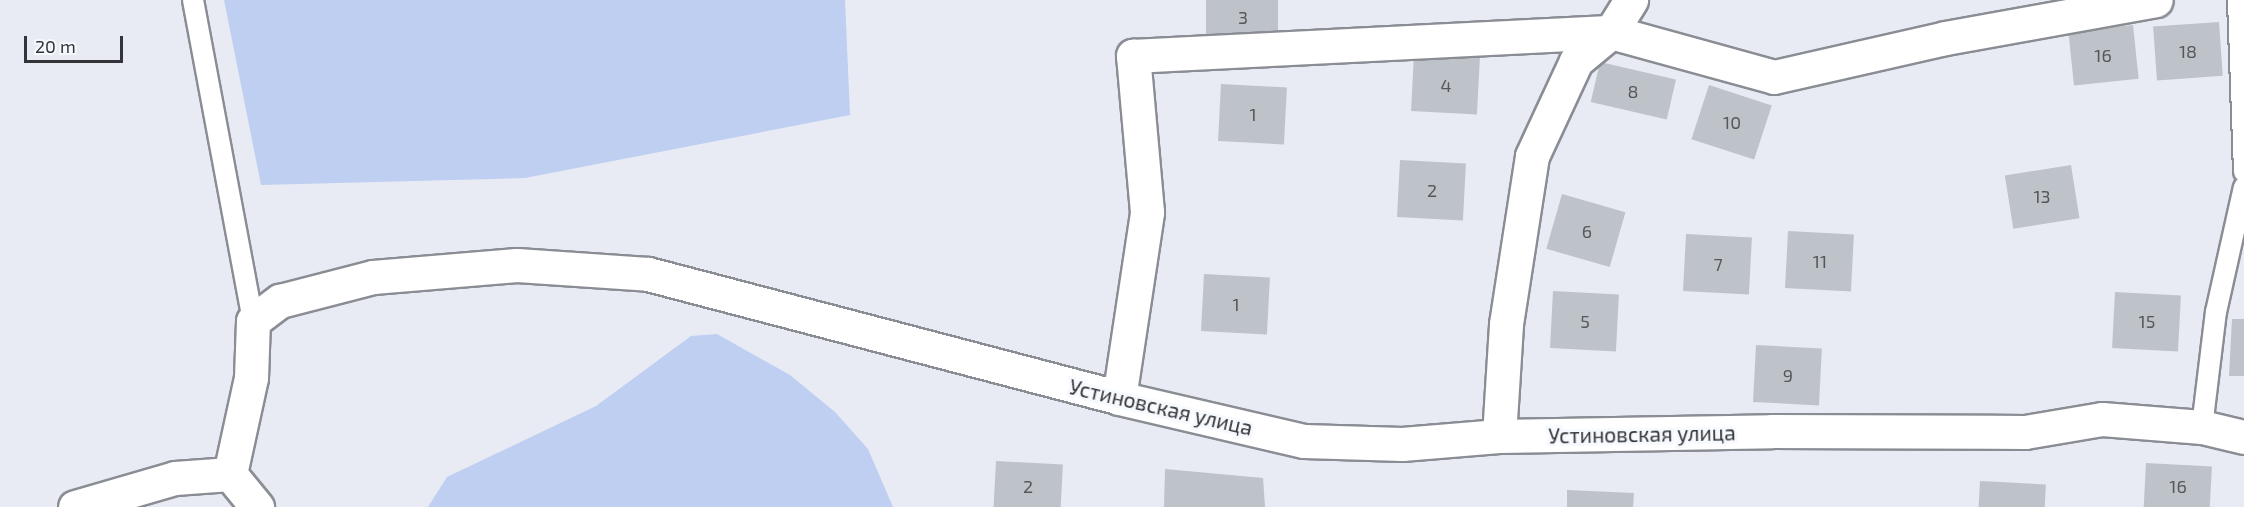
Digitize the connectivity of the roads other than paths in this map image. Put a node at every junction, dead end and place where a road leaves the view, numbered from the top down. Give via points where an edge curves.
1 (193, 0) edge
2 (1630, 0) edge
3 (2156, 0) edge
4 (2238, 0) edge
5 (1611, 32) junction
6 (2244, 172) edge
7 (2244, 187) edge
8 (253, 321) junction
9 (1119, 398) junction
10 (2202, 427) junction
11 (1499, 436) junction
12 (2244, 437) edge
13 (230, 474) junction
14 (75, 507) edge
15 (257, 507) edge

1 - 8 lane
2 - 5 street
3 - 5 street via 1945,38 1774,76
4 - 6 lane
5 - 9 street via 1133,56 1147,212
5 - 11 street via 1576,61 1532,156 1506,324
7 - 10 lane via 2216,312
8 - 9 street, Устиновская улица via 280,301 373,277 517,265 578,267 648,274
8 - 13 street via 251,378
9 - 11 street, Устиновская улица via 1304,441 1402,444
10 - 11 street, Устиновская улица via 2102,419 2025,432
10 - 12 street, Устиновская улица
13 - 14 street via 175,478
13 - 15 street

